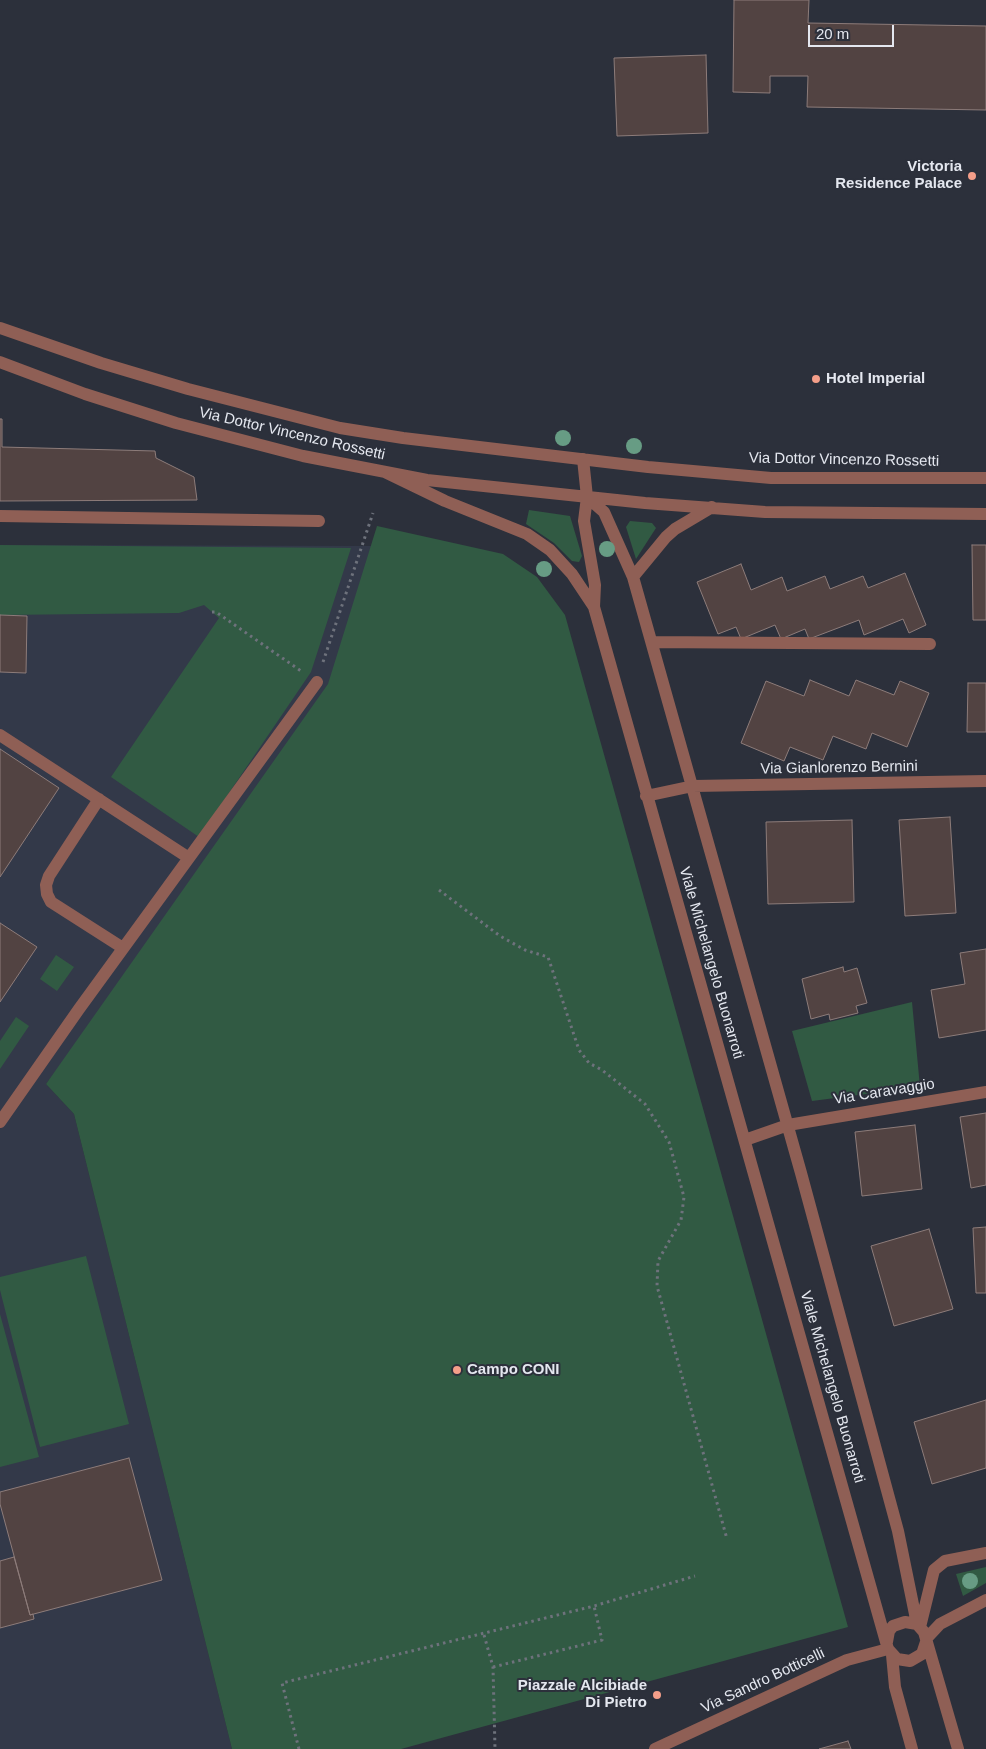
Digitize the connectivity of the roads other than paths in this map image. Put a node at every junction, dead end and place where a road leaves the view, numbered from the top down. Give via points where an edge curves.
1 (0, 328) edge
2 (0, 362) edge
3 (583, 459) junction
4 (385, 472) junction
5 (986, 478) edge
6 (587, 497) junction
7 (712, 507) junction
8 (986, 514) edge
9 (0, 516) edge
10 (319, 521) dead end
11 (634, 577) junction
12 (594, 607) junction
13 (652, 642) junction
14 (930, 644) dead end
15 (317, 682) road end
16 (0, 734) edge
17 (986, 781) edge
18 (694, 786) junction
19 (646, 796) junction
20 (99, 799) junction
21 (189, 858) junction
22 (123, 948) junction
23 (986, 1092) edge
24 (0, 1122) edge
25 (788, 1125) junction
26 (745, 1140) junction
27 (986, 1553) edge
28 (986, 1600) edge
29 (918, 1625) junction
30 (926, 1640) junction
31 (889, 1649) junction
32 (655, 1749) edge
33 (912, 1749) edge
34 (958, 1749) edge

1 - 3 street, Via Dottor Vincenzo Rossetti via 130,372 340,428
2 - 4 street, Via Dottor Vincenzo Rossetti via 176,424 303,456
3 - 5 street, Via Dottor Vincenzo Rossetti via 771,478
3 - 6 street
4 - 6 street, Via Dottor Vincenzo Rossetti
4 - 12 street, Viale Michelangelo Buonarroti via 445,501 527,534 550,550 572,574
6 - 7 street, Via Dottor Vincenzo Rossetti
6 - 11 street, Viale Michelangelo Buonarroti via 604,512
6 - 12 street, Viale Michelangelo Buonarroti via 584,521 596,585
7 - 8 street, Via Dottor Vincenzo Rossetti via 794,513
7 - 11 street via 670,533
9 - 10 street
11 - 13 street, Viale Michelangelo Buonarroti
12 - 19 street, Viale Michelangelo Buonarroti
13 - 14 street
13 - 18 street, Viale Michelangelo Buonarroti
15 - 21 street
16 - 20 street via 62,769
17 - 18 street, Via Gianlorenzo Bernini
18 - 19 street
18 - 25 street, Viale Michelangelo Buonarroti
19 - 26 street, Viale Michelangelo Buonarroti
20 - 21 street
20 - 22 street via 49,876 46,894 51,902
21 - 22 street
22 - 24 street
23 - 25 street, Via Caravaggio
25 - 26 street
25 - 29 street, Viale Michelangelo Buonarroti via 898,1531
26 - 31 street, Viale Michelangelo Buonarroti
27 - 29 street via 945,1561 934,1570 926,1608
28 - 30 street via 940,1624
29 - 30 street, Viale Michelangelo Buonarroti
29 - 31 street via 905,1622 893,1626 887,1637
30 - 31 street via 922,1654 910,1661 897,1659
30 - 34 street, Viale Michelangelo Buonarroti
31 - 32 street, Via Sandro Botticelli via 847,1660
31 - 33 street, Viale Michelangelo Buonarroti via 895,1687

